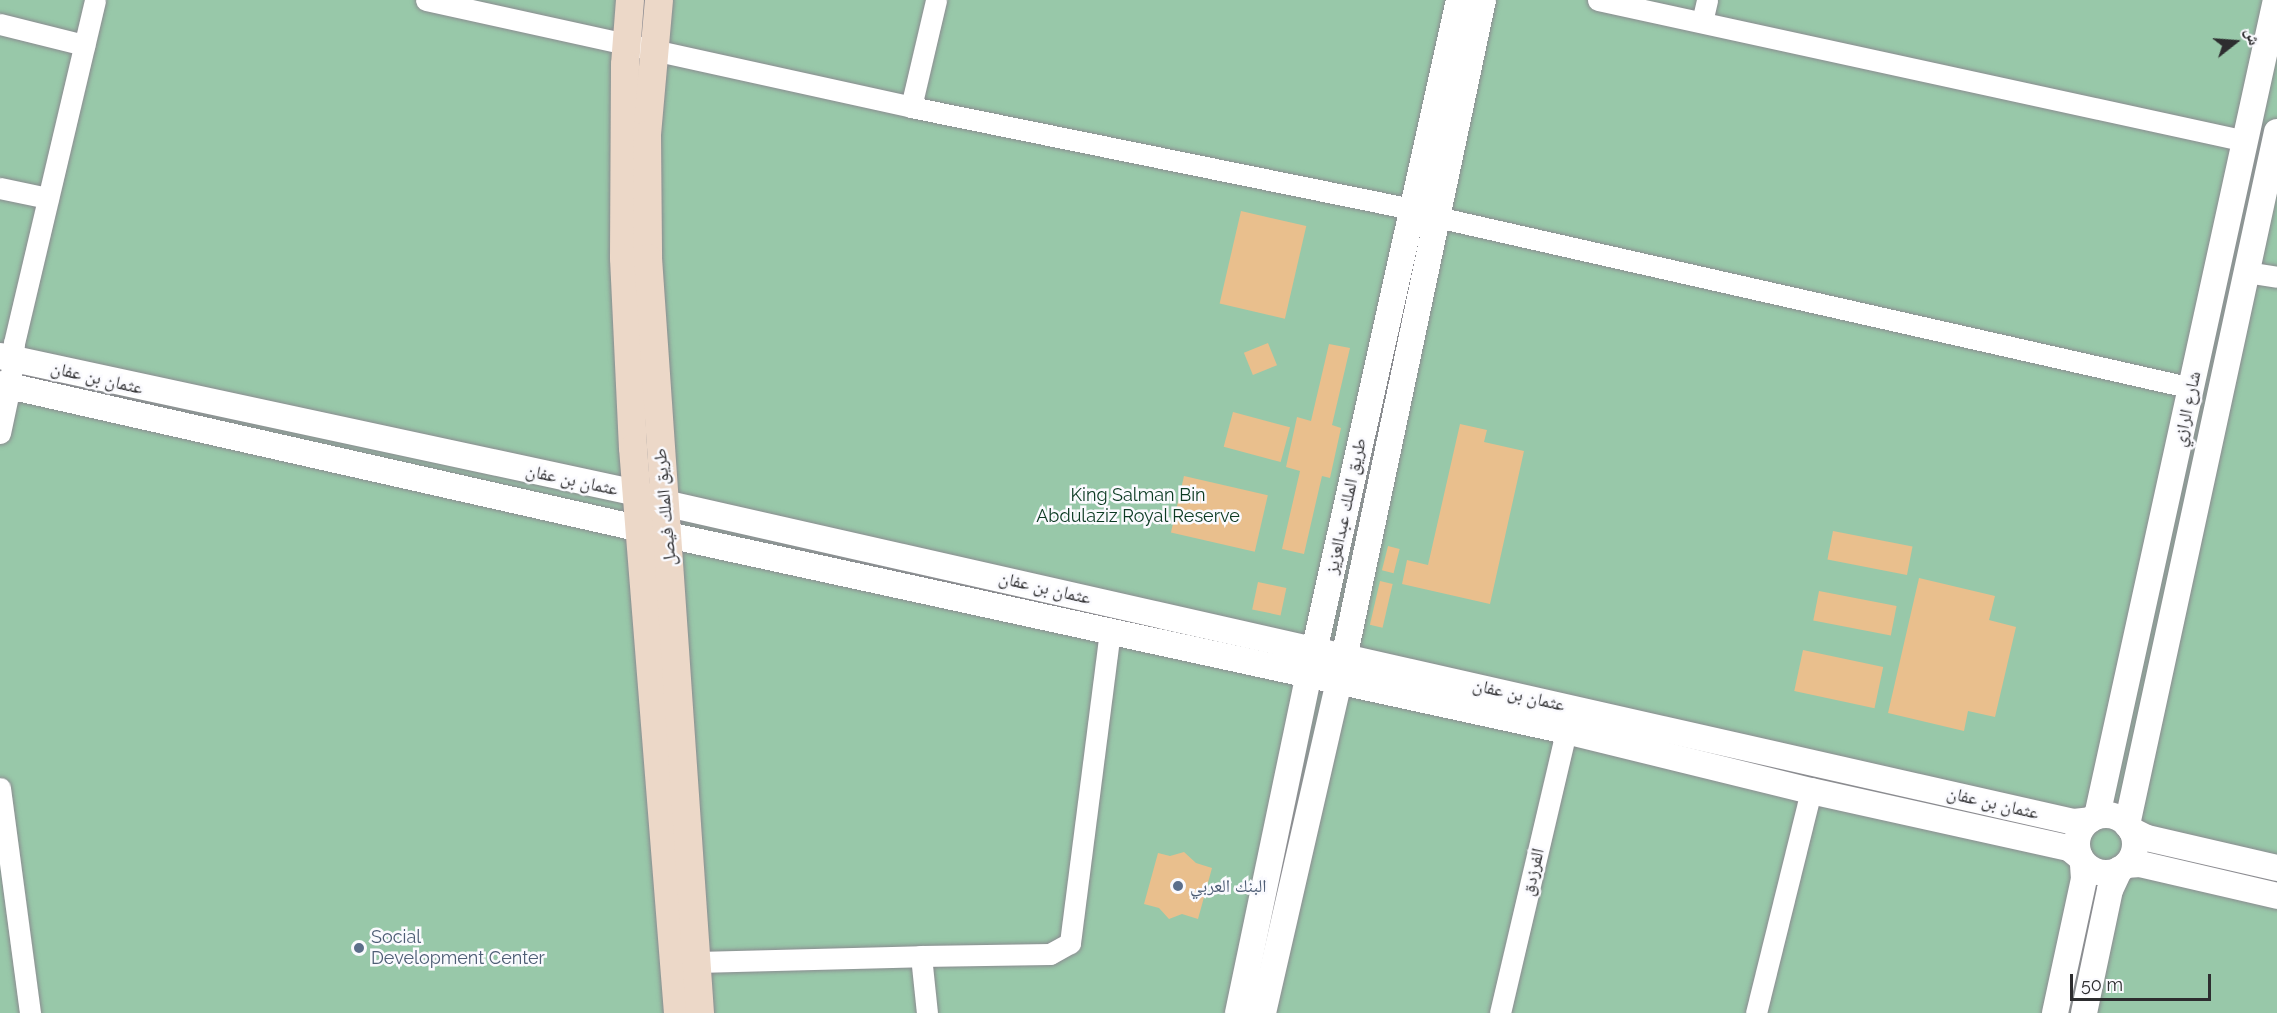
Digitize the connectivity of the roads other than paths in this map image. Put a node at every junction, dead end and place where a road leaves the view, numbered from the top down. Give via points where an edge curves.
1 (95, 0) edge
2 (426, 0) edge
3 (630, 0) edge
4 (659, 0) edge
5 (936, 0) edge
6 (1459, 0) edge
7 (1483, 0) edge
8 (1598, 0) edge
9 (1707, 0) edge
10 (2276, 0) edge
11 (1702, 22) junction
12 (0, 24) edge
13 (84, 45) junction
14 (640, 47) junction
15 (911, 107) junction
16 (2277, 132) edge
17 (2246, 141) junction
18 (0, 188) edge
19 (48, 198) junction
20 (1412, 209) junction
21 (1437, 217) junction
22 (2246, 272) junction
23 (2277, 277) edge
24 (6, 358) edge
25 (5, 385) edge
26 (2192, 388) junction
27 (0, 433) edge
28 (637, 493) junction
29 (664, 503) junction
30 (640, 528) junction
31 (668, 535) junction
32 (1110, 631) junction
33 (1315, 648) junction
34 (1345, 655) junction
35 (1309, 674) junction
36 (1339, 682) junction
37 (1566, 731) junction
38 (0, 788) edge
39 (1811, 791) junction
40 (2093, 818) junction
41 (2129, 827) junction
42 (2082, 860) junction
43 (2276, 863) edge
44 (2123, 867) junction
45 (2277, 896) edge
46 (9, 937) edge
47 (921, 956) junction
48 (697, 962) junction
49 (30, 1013) edge
50 (678, 1013) edge
51 (700, 1013) edge
52 (927, 1013) edge
53 (1238, 1013) edge
54 (1263, 1013) edge
55 (1500, 1013) edge
56 (1756, 1013) edge
57 (2055, 1013) edge
58 (2084, 1013) edge

1 - 13 street
2 - 14 street
3 - 14 main road, طريق الملك فيصل
4 - 14 main road, طريق الملك فيصل
5 - 15 street
6 - 20 street, طريق الملك عبدالعزيز
7 - 21 street, طريق الملك عبدالعزيز
8 - 11 street
9 - 11 street
10 - 17 street, شارع الرازي
11 - 17 street
12 - 13 street
13 - 19 street
14 - 15 street
14 - 28 main road, طريق الملك فيصل via 624,258
14 - 29 main road, طريق الملك فيصل via 647,135 648,258
15 - 20 street
16 - 22 street, شارع الرازي
17 - 26 street, شارع الرازي
18 - 19 street
19 - 24 street
20 - 33 street, طريق الملك عبدالعزيز
21 - 26 street
21 - 34 street, طريق الملك عبدالعزيز
22 - 23 street
22 - 41 street, شارع الرازي
24 - 25 street
24 - 28 street, عثمان بن عفان
25 - 27 street
25 - 30 street, عثمان بن عفان
26 - 40 street, شارع الرازي
28 - 29 street, عثمان بن عفان
28 - 30 main road, طريق الملك فيصل
29 - 31 main road, طريق الملك فيصل
29 - 33 street, عثمان بن عفان
30 - 31 street, عثمان بن عفان
30 - 50 main road, طريق الملك فيصل
31 - 32 street, عثمان بن عفان
31 - 48 main road, طريق الملك فيصل
32 - 35 street, عثمان بن عفان
32 - 47 street via 1070,943 1050,954
33 - 34 street, عثمان بن عفان
33 - 35 street, طريق الملك عبدالعزيز
34 - 36 street, طريق الملك عبدالعزيز
34 - 40 street, عثمان بن عفان via 2074,822
35 - 36 street, عثمان بن عفان
35 - 53 street, طريق الملك عبدالعزيز
36 - 37 street, عثمان بن عفان
36 - 54 street, طريق الملك عبدالعزيز
37 - 39 street, عثمان بن عفان
37 - 55 street, الفرزدق
38 - 46 street
39 - 42 street, عثمان بن عفان via 2068,848
39 - 56 street
40 - 41 street via 2108,815
40 - 42 street via 2080,831 2077,842
41 - 43 street via 2147,838
41 - 44 street via 2135,844
42 - 44 street via 2104,873
42 - 57 street via 2084,879
44 - 45 street via 2140,864
44 - 58 street via 2110,890
46 - 49 street
47 - 48 street
47 - 52 street
48 - 51 main road, طريق الملك فيصل

